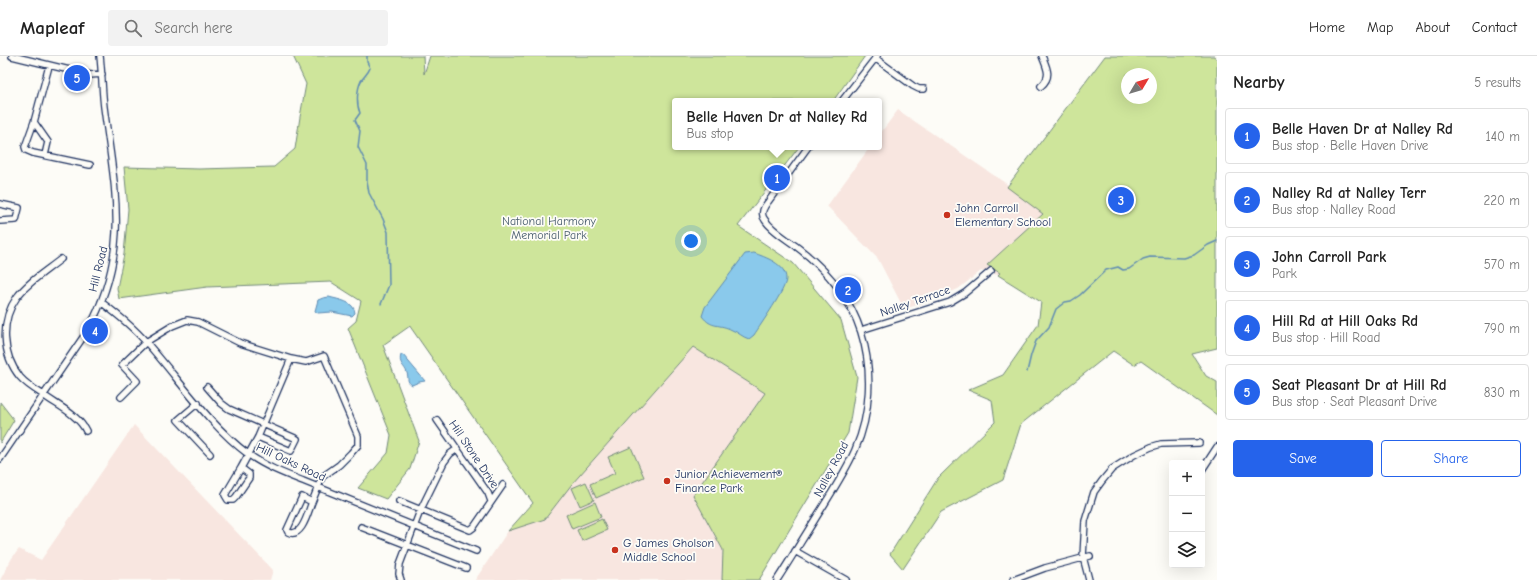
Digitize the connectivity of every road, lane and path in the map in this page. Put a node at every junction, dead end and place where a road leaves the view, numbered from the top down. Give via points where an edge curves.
1 (12, 56) edge
2 (100, 56) edge
3 (1042, 56) edge
4 (876, 57) edge
5 (49, 66) junction
6 (102, 74) junction
7 (1041, 86) dead end
8 (924, 90) dead end
9 (844, 98) edge
10 (34, 122) junction
11 (806, 150) edge
12 (45, 155) junction
13 (90, 165) dead end
14 (0, 204) edge
15 (0, 221) edge
16 (60, 260) dead end
17 (991, 271) dead end
18 (101, 302) junction
19 (861, 330) junction
20 (146, 342) junction
21 (291, 359) junction
22 (207, 387) dead end
23 (43, 396) junction
24 (122, 397) dead end
25 (198, 403) junction
26 (437, 420) dead end
27 (263, 425) junction
28 (86, 431) dead end
29 (258, 437) junction
30 (1199, 443) dead end
31 (1217, 448) edge
32 (457, 449) junction
33 (210, 454) dead end
34 (250, 455) junction
35 (0, 459) edge
36 (1205, 466) edge
37 (241, 468) junction
38 (503, 485) dead end
39 (318, 487) junction
40 (399, 501) dead end
41 (491, 501) junction
42 (312, 502) junction
43 (420, 511) junction
44 (362, 527) dead end
45 (414, 527) junction
46 (407, 546) junction
47 (476, 551) dead end
48 (795, 552) junction
49 (1090, 556) dead end
50 (1083, 557) junction
51 (466, 568) dead end
52 (401, 580) edge
53 (777, 580) edge
54 (846, 580) edge
55 (1013, 580) edge
56 (1089, 580) edge

1 - 5 street
2 - 6 street, Hill Road
3 - 7 street via 1048,73 1046,82
4 - 8 street via 913,86
4 - 9 street
5 - 6 street via 90,75
5 - 10 street
6 - 18 street, Hill Road via 117,221 113,262
10 - 12 street via 48,142
10 - 12 street via 25,148 33,153
11 - 19 street, Nalley Road via 765,206 762,214 765,221 825,271 846,299
12 - 13 street
14 - 15 street via 19,208 16,220
16 - 23 street via 16,298 5,329 6,349 14,368 24,381
17 - 19 street, Nalley Terrace via 970,290 950,302
18 - 20 street, Hill Oaks Road
18 - 23 street, Hill Road via 88,330
19 - 48 street, Nalley Road via 870,378 862,428 855,450
20 - 21 street via 182,321 193,320 240,343
20 - 24 street via 122,364 137,381
20 - 25 street, Hill Oaks Road
21 - 27 street
21 - 39 street via 304,362 325,357 358,436 356,448 339,465 323,475
22 - 27 street via 229,409
23 - 28 street via 77,419
23 - 35 street, Hill Road
25 - 33 street via 178,420
25 - 34 street, Hill Oaks Road via 225,433
26 - 32 street, Hill Stone Drive
27 - 29 street
27 - 29 street via 297,439 291,451
29 - 34 street
30 - 50 street via 1161,444 1134,455 1112,470 1094,492 1089,507 1085,521
31 - 36 street
32 - 41 street, Hill Stone Drive
32 - 43 street via 444,462
34 - 37 street
34 - 39 street, Hill Oaks Road via 285,474
37 - 37 street via 225,495 228,500 236,497 249,478 249,474
38 - 41 street
39 - 42 street
39 - 45 street, Hill Oaks Road
40 - 43 street
41 - 43 street via 470,530
42 - 42 street via 300,530 297,533 288,532 300,499 302,497
43 - 45 street
44 - 46 street
45 - 46 street
45 - 47 street, Hill Oaks Road
46 - 51 street
46 - 52 street via 400,564
48 - 53 street, Nalley Road
48 - 54 street
49 - 50 street
50 - 55 street
50 - 56 street

